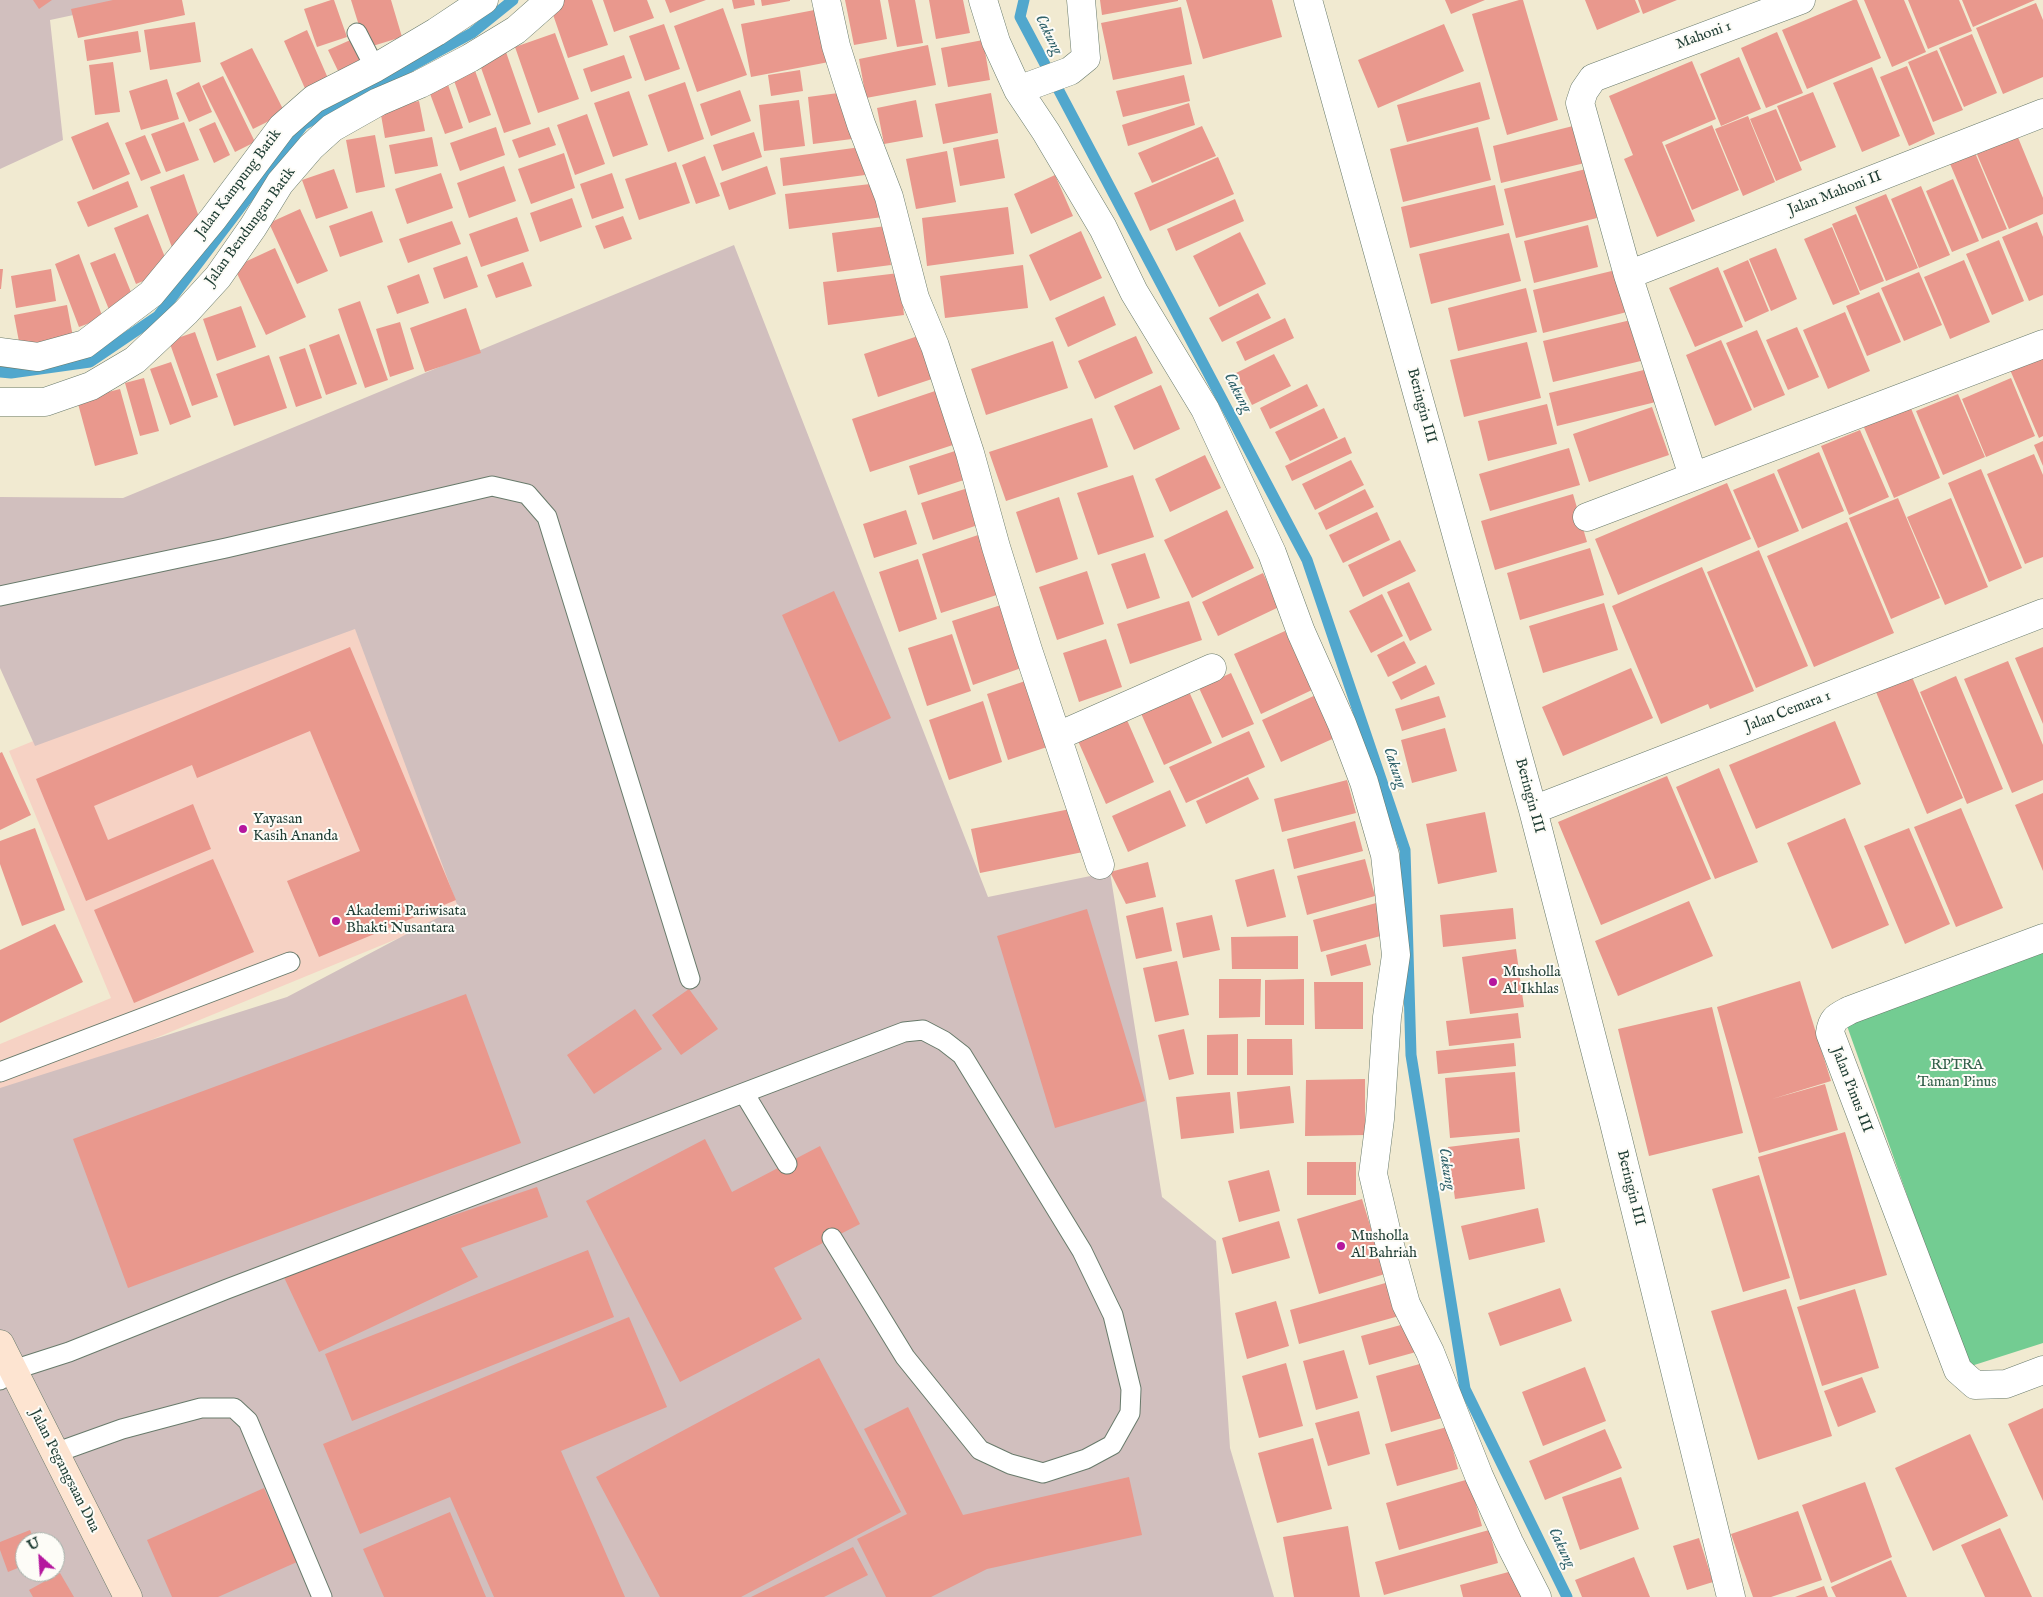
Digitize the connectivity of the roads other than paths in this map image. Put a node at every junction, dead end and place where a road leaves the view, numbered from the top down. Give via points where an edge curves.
1 (484, 0) edge
2 (550, 0) edge
3 (826, 0) edge
4 (983, 0) edge
5 (1081, 0) edge
6 (1308, 0) edge
7 (1801, 0) edge
8 (357, 33) dead end
9 (374, 68) junction
10 (1020, 89) junction
11 (2043, 113) edge
12 (1628, 274) junction
13 (2043, 344) edge
14 (0, 352) edge
15 (0, 402) edge
16 (1694, 476) junction
17 (1587, 517) dead end
18 (0, 596) edge
19 (2043, 613) edge
20 (1212, 668) dead end
21 (1058, 736) junction
22 (1533, 810) junction
23 (1100, 865) dead end
24 (2043, 938) edge
25 (290, 962) dead end
26 (690, 979) dead end
27 (0, 1072) edge
28 (744, 1094) junction
29 (787, 1164) dead end
30 (832, 1238) dead end
31 (0, 1344) edge
32 (2043, 1370) edge
33 (7, 1375) edge
34 (55, 1453) junction
35 (128, 1597) edge
36 (322, 1597) edge
37 (1537, 1597) edge
38 (1731, 1597) edge

1 - 9 street, Jalan Kampung Batik
2 - 15 street, Jalan Bendungan Batik via 516,30 470,58 332,128 280,184 218,277 135,360 91,386 45,402
3 - 21 street via 847,81 889,197 915,298 941,364 1025,641
4 - 10 street via 996,42
5 - 10 street via 1086,58 1070,71
6 - 22 street, Beringin III
7 - 12 street, Mahoni 1 via 1593,78 1584,90 1580,103
8 - 9 lane
9 - 14 street, Jalan Kampung Batik via 314,99 282,127 151,294 85,344 38,358
10 - 37 street via 1103,228 1134,292 1205,409 1272,552 1301,632 1364,782 1385,855 1396,955 1373,1174 1406,1304 1430,1352 1479,1476
11 - 12 street, Jalan Mahoni II
12 - 16 street, Mahoni 1
13 - 16 street
16 - 17 street
18 - 26 lane via 492,486 526,494 547,517
19 - 22 street, Jalan Cemara 1
20 - 21 street
21 - 23 street
22 - 38 street, Beringin III
24 - 32 street, Jalan Pinus III via 1850,1010 1831,1023 1830,1033 1958,1370 1976,1385 2006,1384
25 - 27 lane
28 - 29 lane
28 - 30 lane via 904,1032 923,1030 962,1055 1082,1251 1114,1315 1131,1389 1130,1413 1112,1445 1086,1459 1043,1472 1010,1464 980,1450 906,1357
28 - 33 lane
31 - 33 main road, Jalan Pegangsaan Dua
33 - 34 main road, Jalan Pegangsaan Dua
34 - 35 main road, Jalan Pegangsaan Dua
34 - 36 lane via 122,1428 201,1408 234,1408 248,1421

